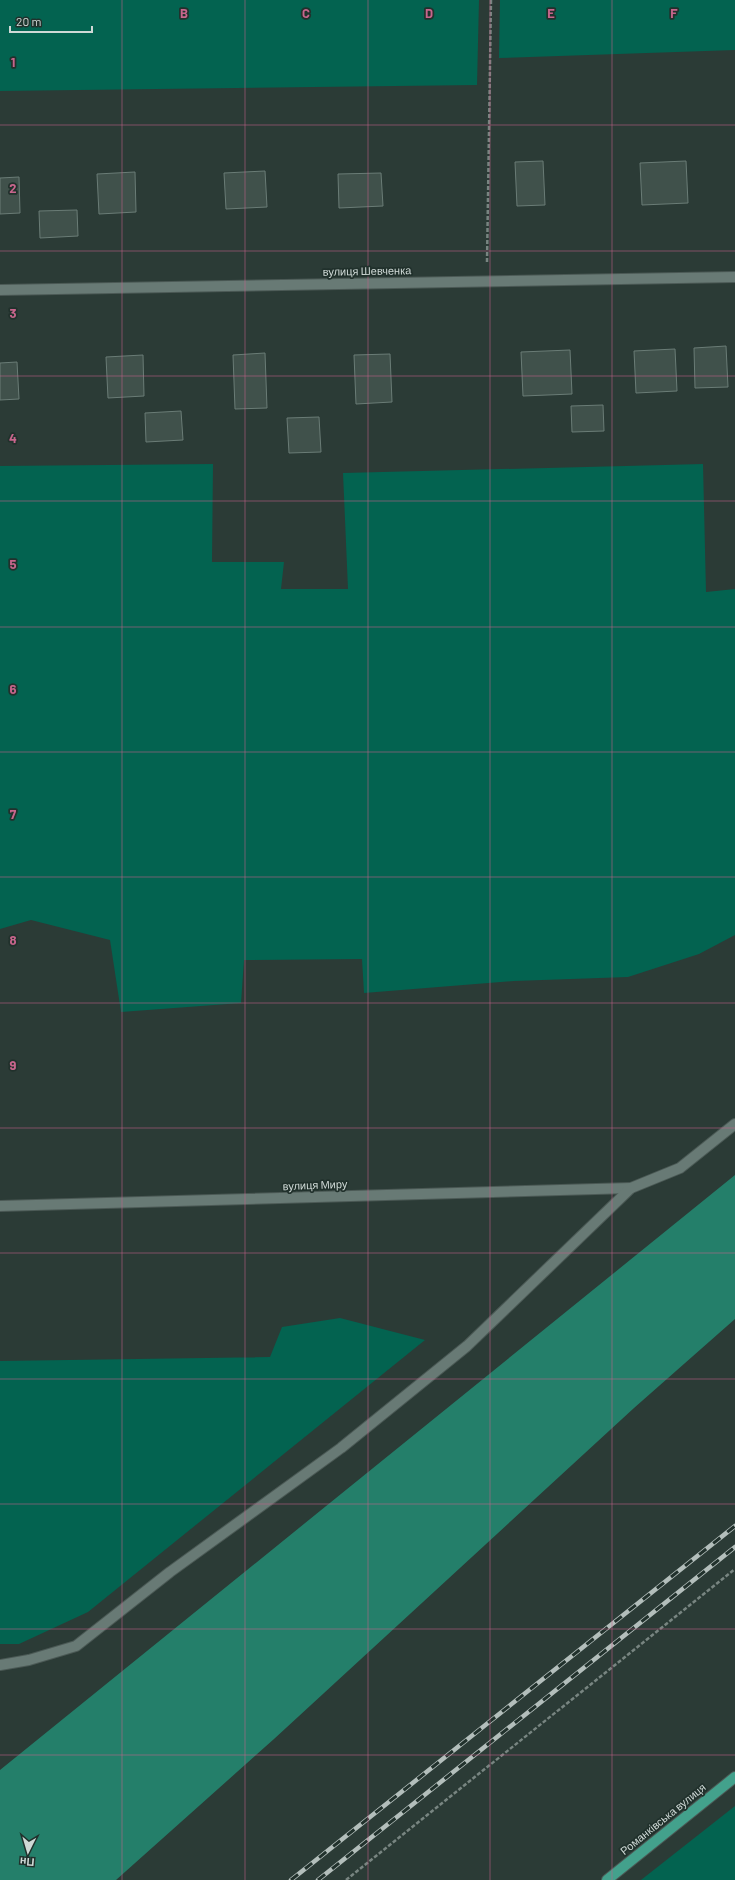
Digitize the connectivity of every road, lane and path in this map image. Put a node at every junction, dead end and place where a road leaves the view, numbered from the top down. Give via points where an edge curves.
1 (491, 0) edge
2 (735, 276) edge
3 (487, 281) junction
4 (0, 290) edge
5 (735, 1124) edge
6 (631, 1188) junction
7 (0, 1206) edge
8 (735, 1569) edge
9 (0, 1665) edge
10 (735, 1777) edge
11 (346, 1880) edge
12 (606, 1880) edge

1 - 3 path
2 - 3 street, вулиця Шевченка
3 - 4 street, вулиця Шевченка
5 - 6 street via 680,1168
6 - 7 street, вулиця Миру
6 - 9 street via 467,1346 341,1448 170,1572 76,1646 29,1660
8 - 11 path
10 - 12 main road, Романківська вулиця

